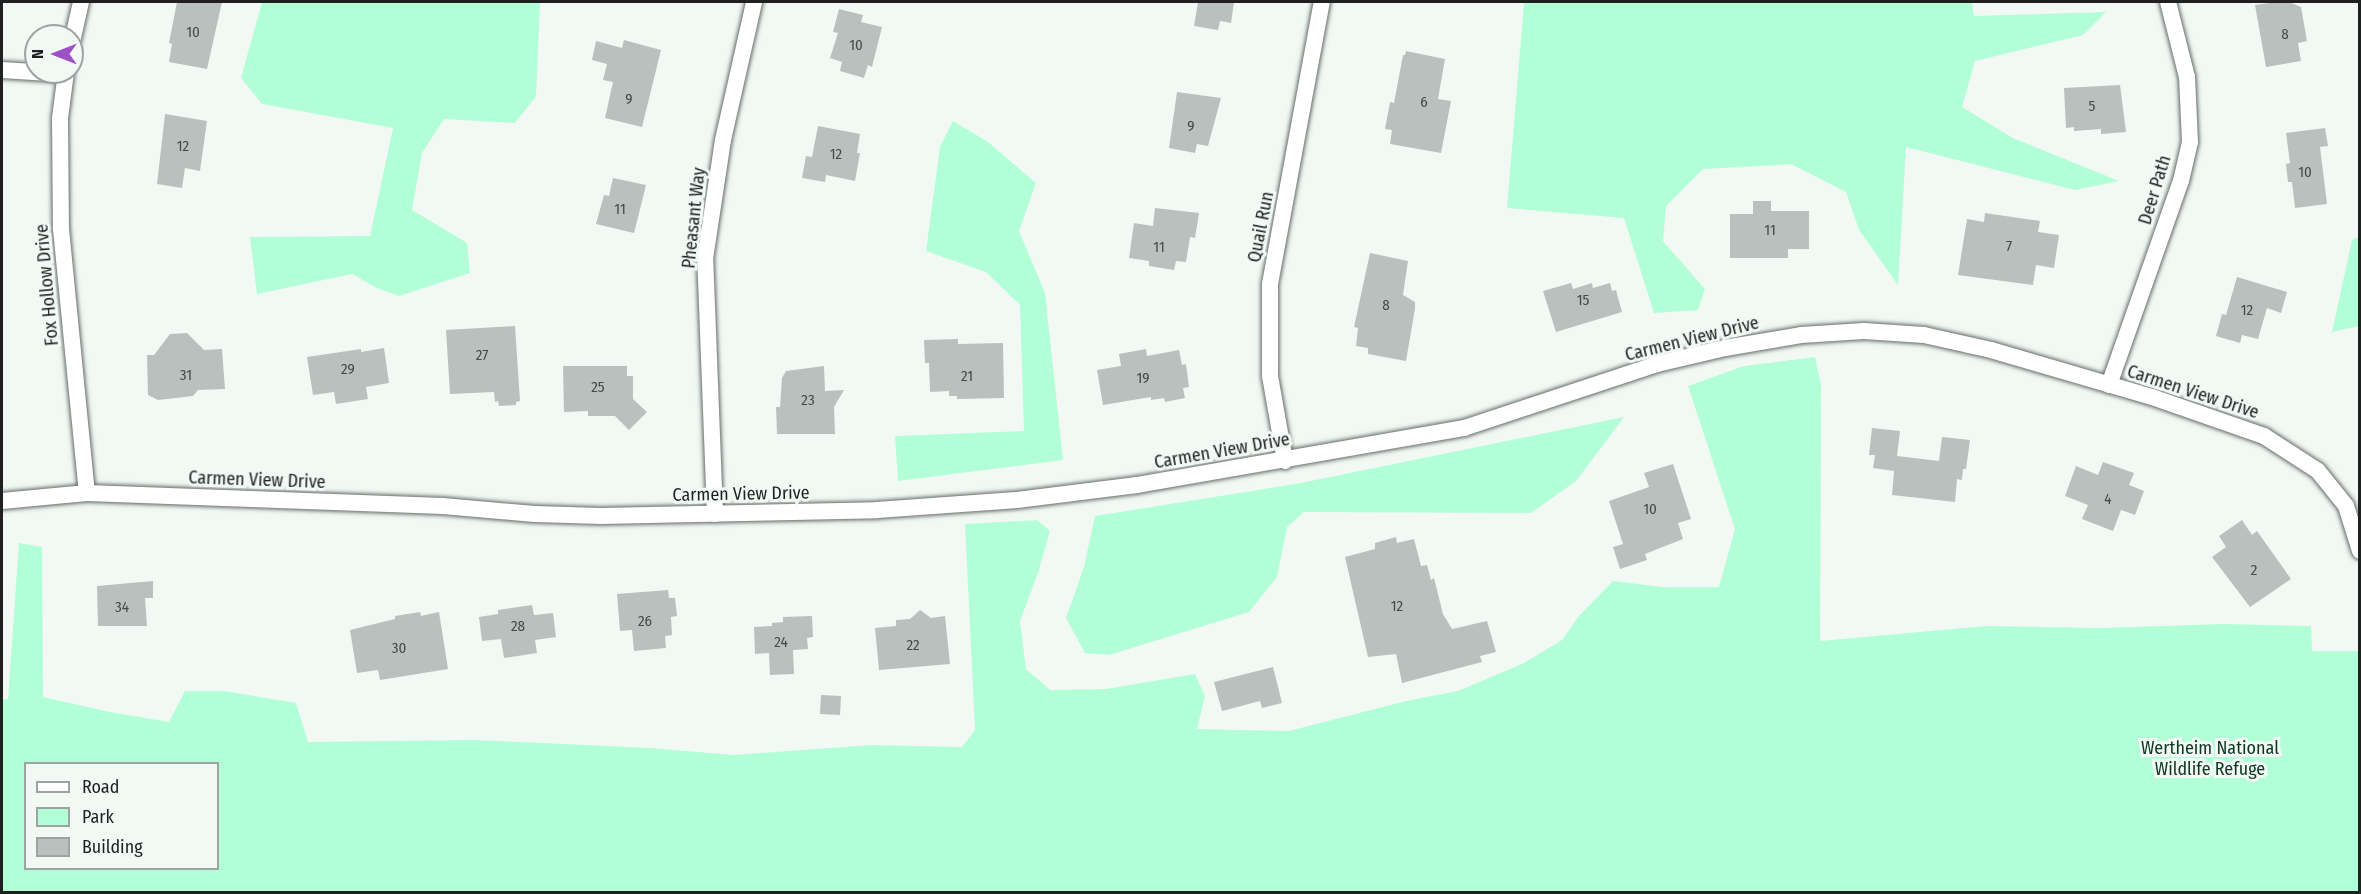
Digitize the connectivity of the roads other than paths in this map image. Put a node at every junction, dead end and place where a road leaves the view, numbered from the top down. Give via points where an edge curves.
1 (81, 2) edge
2 (754, 2) edge
3 (1322, 2) edge
4 (2168, 2) edge
5 (76, 24) edge
6 (2, 70) edge
7 (24, 71) edge
8 (64, 84) edge
9 (2109, 385) junction
10 (1285, 460) junction
11 (87, 493) junction
12 (2, 501) edge
13 (715, 514) junction
14 (2360, 551) edge

1 - 5 street
2 - 13 street, Pheasant Way via 723,140 705,259
3 - 10 street, Quail Run via 1270,284 1270,376
4 - 9 street, Deer Path via 2187,77 2190,142 2181,181
6 - 7 street
8 - 11 street, Fox Hollow Drive via 60,118 61,229
9 - 10 street, Carmen View Drive via 1991,350 1924,335 1864,331 1800,335 1657,364 1464,428
9 - 14 street, Carmen View Drive via 2264,436 2318,471 2346,506
10 - 13 street, Carmen View Drive via 1017,500 876,510
11 - 12 street, Carmen View Drive
11 - 13 street, Carmen View Drive via 443,506 535,514

